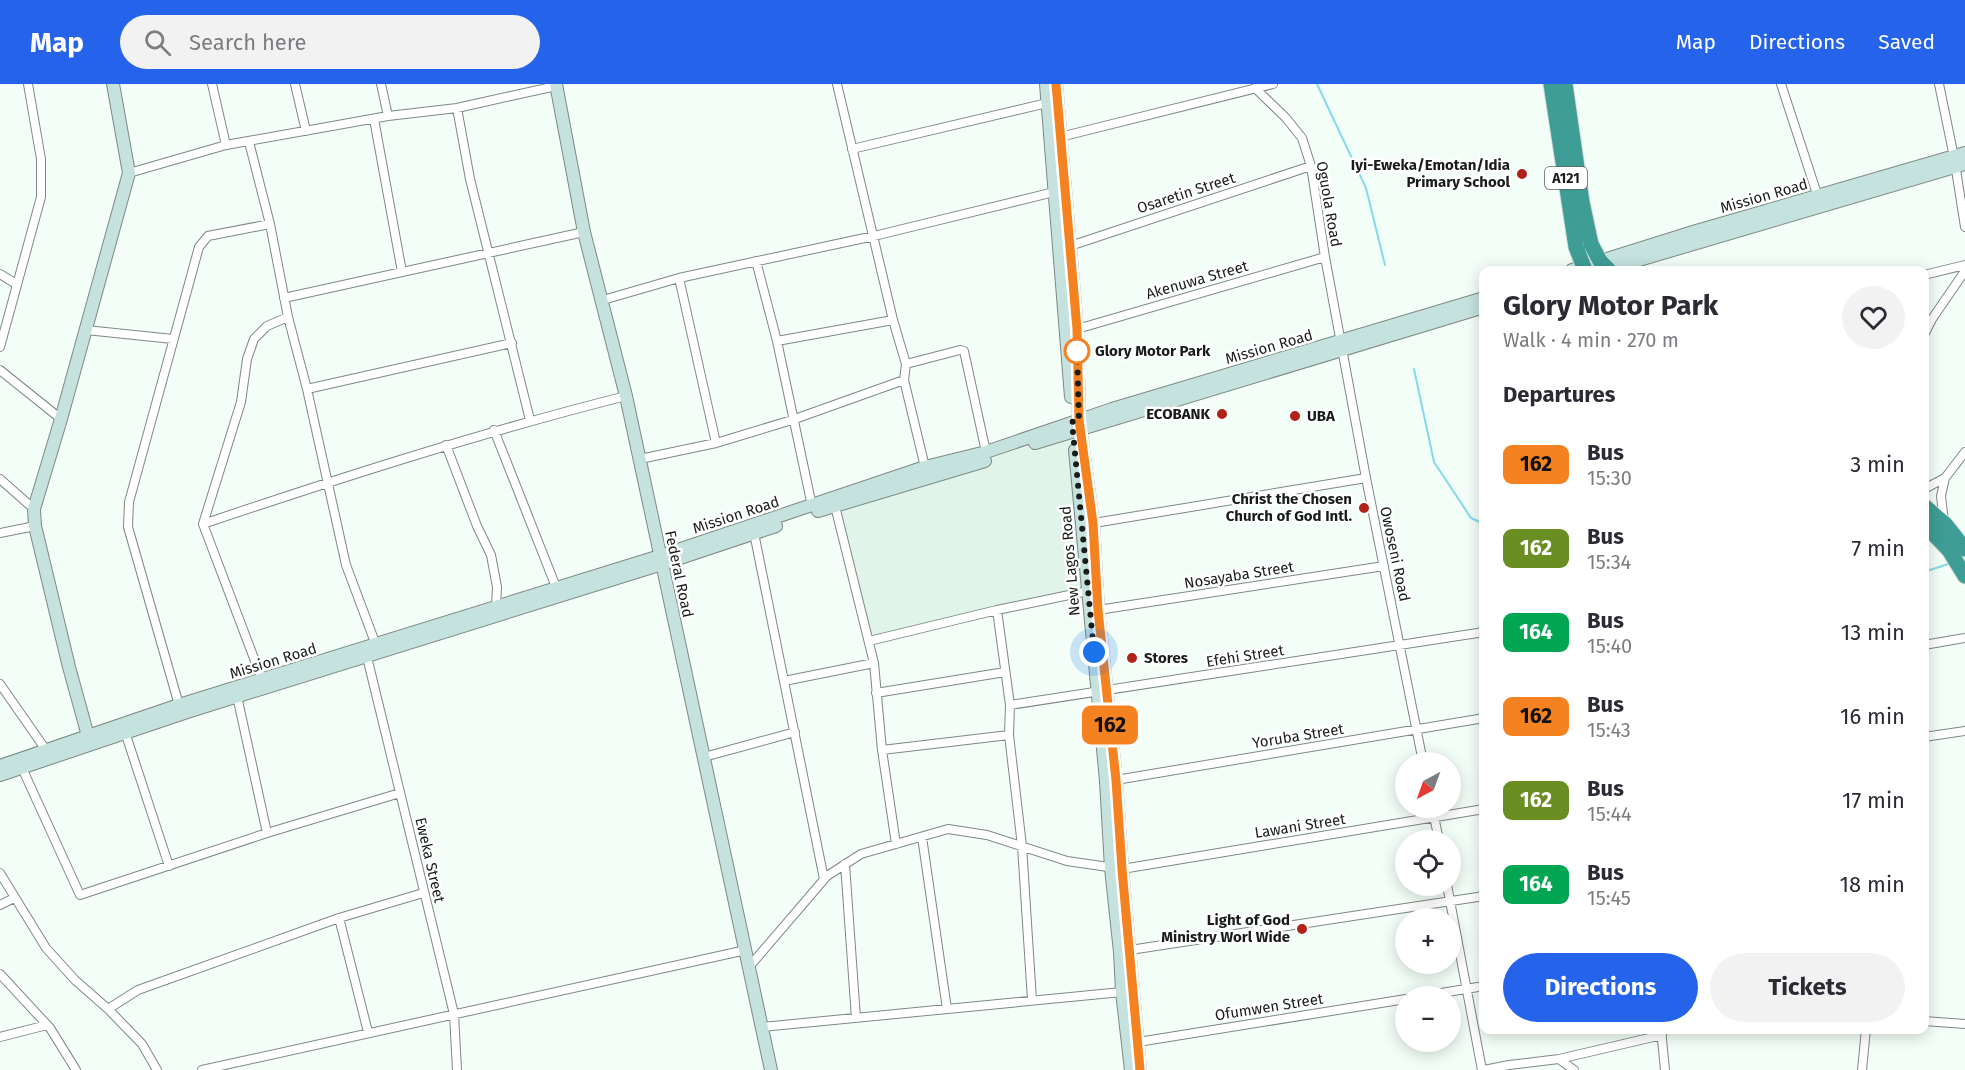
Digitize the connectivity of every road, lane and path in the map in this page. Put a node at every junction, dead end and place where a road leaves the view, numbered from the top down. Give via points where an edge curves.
1 (28, 84) edge
2 (113, 84) edge
3 (212, 84) edge
4 (295, 84) edge
5 (381, 84) edge
6 (837, 84) edge
7 (1046, 84) edge
8 (1056, 84) edge
9 (1274, 84) edge
10 (1551, 84) edge
11 (1565, 84) edge
12 (1781, 84) edge
13 (1939, 84) edge
14 (556, 85) edge
15 (1255, 88) junction
16 (1047, 103) junction
17 (457, 108) junction
18 (388, 116) junction
19 (374, 119) junction
20 (306, 131) junction
21 (1060, 137) junction
22 (249, 142) junction
23 (226, 145) junction
24 (852, 149) junction
25 (1960, 160) edge
26 (1311, 166) junction
27 (129, 173) junction
28 (1054, 192) junction
29 (1818, 197) junction
30 (270, 224) junction
31 (1965, 227) edge
32 (584, 232) junction
33 (874, 236) junction
34 (1070, 246) junction
35 (489, 253) junction
36 (1325, 257) junction
37 (756, 261) junction
38 (1965, 265) edge
39 (1579, 266) edge
40 (1604, 266) edge
41 (1610, 266) edge
42 (1612, 266) edge
43 (1965, 271) edge
44 (402, 272) junction
45 (0, 273) edge
46 (1929, 273) edge
47 (679, 278) junction
48 (16, 284) junction
49 (284, 298) junction
50 (603, 300) junction
51 (1479, 300) edge
52 (1479, 308) edge
53 (288, 317) junction
54 (893, 320) junction
55 (1929, 325) edge
56 (1077, 329) junction
57 (86, 330) junction
58 (173, 339) junction
59 (777, 341) junction
60 (512, 343) junction
61 (0, 346) edge
62 (1342, 346) junction
63 (906, 364) junction
64 (0, 370) edge
65 (904, 380) junction
66 (307, 389) junction
67 (626, 396) junction
68 (61, 419) junction
69 (530, 420) junction
70 (792, 420) junction
71 (1076, 426) junction
72 (495, 430) junction
73 (716, 443) junction
74 (446, 445) junction
75 (986, 452) junction
76 (1965, 452) edge
77 (640, 459) junction
78 (925, 468) junction
79 (0, 478) edge
80 (1366, 478) junction
81 (1945, 478) junction
82 (328, 482) junction
83 (1929, 485) edge
84 (812, 506) junction
85 (835, 506) junction
86 (34, 509) junction
87 (1929, 510) edge
88 (203, 524) junction
89 (1945, 524) junction
90 (1087, 525) junction
91 (35, 526) junction
92 (1929, 528) edge
93 (0, 533) edge
94 (754, 533) junction
95 (1957, 550) edge
96 (661, 560) junction
97 (1384, 567) junction
98 (1964, 573) edge
99 (556, 587) junction
100 (1092, 591) junction
101 (496, 606) junction
102 (997, 610) junction
103 (1098, 610) junction
104 (1479, 633) edge
105 (1965, 638) edge
106 (868, 641) junction
107 (1929, 644) edge
108 (376, 645) junction
109 (1400, 645) junction
110 (367, 657) junction
111 (874, 663) junction
112 (1005, 672) junction
113 (784, 681) junction
114 (0, 684) edge
115 (264, 684) junction
116 (1103, 692) junction
117 (876, 693) junction
118 (237, 696) junction
119 (178, 705) junction
120 (1010, 705) junction
121 (1479, 719) edge
122 (1417, 730) junction
123 (1965, 731) edge
124 (124, 732) junction
125 (795, 732) junction
126 (1009, 735) junction
127 (88, 736) junction
128 (1929, 736) edge
129 (46, 750) junction
130 (882, 750) junction
131 (1421, 752) edge
132 (704, 757) junction
133 (0, 766) edge
134 (22, 768) junction
135 (0, 775) edge
136 (1116, 780) junction
137 (400, 793) junction
138 (1479, 811) edge
139 (1461, 814) edge
140 (1434, 818) joint
141 (1436, 830) edge
142 (267, 833) junction
143 (922, 837) junction
144 (896, 844) junction
145 (1022, 846) junction
146 (845, 864) junction
147 (169, 866) junction
148 (1116, 868) junction
149 (0, 873) edge
150 (825, 879) junction
151 (423, 893) junction
152 (1449, 896) edge
153 (1479, 897) edge
154 (14, 898) junction
155 (1450, 902) junction
156 (0, 905) edge
157 (339, 918) junction
158 (746, 950) junction
159 (1130, 950) junction
160 (749, 967) junction
161 (0, 974) edge
162 (1479, 987) edge
163 (1466, 989) junction
164 (1461, 990) edge
165 (1122, 992) junction
166 (1032, 1000) junction
167 (1395, 1001) edge
168 (108, 1009) junction
169 (947, 1009) junction
170 (454, 1014) junction
171 (856, 1018) junction
172 (1929, 1021) edge
173 (1965, 1024) edge
174 (46, 1025) junction
175 (762, 1027) junction
176 (368, 1032) junction
177 (1654, 1034) edge
178 (1662, 1034) edge
179 (1866, 1034) edge
180 (0, 1037) edge
181 (1138, 1042) junction
182 (1559, 1059) junction
183 (76, 1070) edge
184 (157, 1070) edge
185 (202, 1070) edge
186 (457, 1070) edge
187 (771, 1070) edge
188 (1131, 1070) edge
189 (1140, 1070) edge
190 (1483, 1070) edge
191 (1574, 1070) edge
192 (1665, 1070) edge
193 (1862, 1070) edge

1 - 48 street via 41,159 41,197
2 - 27 street
3 - 23 street
4 - 20 street
5 - 18 street
6 - 24 street
7 - 16 street, New Lagos Road
8 - 21 street, New Lagos Road
9 - 15 street
10 - 39 highway, A121
11 - 40 highway, A121 via 1582,202 1591,244
12 - 29 street
13 - 25 street
14 - 17 street
14 - 32 street, Federal Road
15 - 21 street
15 - 26 street, Oguola Road via 1302,138
16 - 24 street
16 - 28 street, New Lagos Road
17 - 18 street
17 - 35 street
18 - 19 street
19 - 20 street
19 - 44 street
20 - 22 street
21 - 34 street, New Lagos Road
22 - 23 street
22 - 30 street
23 - 27 street
24 - 33 street
25 - 29 street, Mission Road
25 - 31 street
25 - 42 street, Mission Road
26 - 34 street, Osaretin Street
26 - 36 street, Oguola Road
27 - 57 street
28 - 33 street
28 - 71 street, New Lagos Road
29 - 41 street, Mission Road via 1694,232
30 - 49 street
30 - 58 street via 208,236 199,247
32 - 35 street
32 - 50 street, Federal Road
33 - 37 street
33 - 54 street
34 - 56 street, New Lagos Road
35 - 44 street
35 - 60 street
36 - 56 street, Akenuwa Street
36 - 62 street, Oguola Road
37 - 47 street
37 - 59 street
38 - 46 street
43 - 55 street
44 - 49 street
45 - 48 street
47 - 50 street
47 - 73 street
48 - 61 street
49 - 53 street
50 - 67 street, Federal Road
51 - 62 street, Mission Road
52 - 62 street, Mission Road
53 - 66 street
53 - 88 street via 267,326 254,339 241,402
54 - 59 street
54 - 63 street
56 - 71 street, New Lagos Road
57 - 58 street
57 - 68 street
58 - 119 street via 129,502 128,527
59 - 70 street
60 - 66 street
60 - 69 street
62 - 71 street, Mission Road
62 - 80 street, Owoseni Road
63 - 65 street
63 - 75 street via 964,351
64 - 68 street
65 - 70 street
65 - 78 street
66 - 82 street
67 - 69 street
67 - 77 street, Federal Road
68 - 86 street
69 - 72 street
70 - 73 street
70 - 84 street
71 - 75 street, Mission Road
71 - 85 street, Mission Road
71 - 90 street, New Lagos Road
72 - 74 street
72 - 99 street
73 - 77 street
74 - 82 street
74 - 101 street via 491,555
75 - 78 street, Mission Road
76 - 81 street
77 - 96 street, Federal Road
78 - 84 street, Mission Road
79 - 86 street
80 - 90 street
80 - 97 street, Owoseni Road
81 - 83 street
81 - 89 street via 1941,496
82 - 88 street
82 - 108 street via 346,565
84 - 96 street, Mission Road
85 - 94 street, Mission Road
85 - 106 street
86 - 91 street
87 - 89 highway
88 - 115 street
89 - 95 highway
90 - 100 street, New Lagos Road
91 - 93 street
91 - 127 street
92 - 95 highway
94 - 96 street, Mission Road
94 - 113 street
95 - 98 highway
96 - 99 street, Mission Road
96 - 110 street, Mission Road
96 - 132 street, Federal Road
97 - 103 street, Nosayaba Street
97 - 109 street, Owoseni Road
99 - 101 street, Mission Road
100 - 102 street
100 - 103 street, New Lagos Road
100 - 116 street, New Lagos Road
101 - 108 street, Mission Road
102 - 106 street
102 - 112 street
103 - 116 street, New Lagos Road
104 - 109 street, Efehi Street
105 - 107 street
106 - 111 street
108 - 115 street, Mission Road
109 - 116 street, Efehi Street
109 - 122 street, Owoseni Road
110 - 115 street, Mission Road
110 - 137 street, Eweka Street
111 - 113 street
111 - 117 street
112 - 117 street
112 - 120 street
113 - 125 street
114 - 129 street
115 - 118 street, Mission Road
115 - 119 street, Mission Road
116 - 120 street, Efehi Street
116 - 136 street, New Lagos Road
116 - 148 street, New Lagos Road
117 - 130 street
118 - 124 street, Mission Road
118 - 142 street
119 - 127 street, Mission Road
120 - 126 street
121 - 122 street, Yoruba Street
122 - 131 street, Owoseni Road
122 - 136 street, Yoruba Street
123 - 128 street
124 - 134 street, Mission Road
124 - 147 street
125 - 132 street
125 - 150 street
126 - 130 street
126 - 145 street
127 - 129 street, Mission Road
129 - 133 street, Mission Road
130 - 144 street
132 - 158 street, Federal Road
134 - 135 street, Mission Road
134 - 147 street via 80,895
136 - 148 street, New Lagos Road
137 - 142 street
137 - 151 street, Eweka Street
138 - 139 street, Lawani Street
140 - 141 street
140 - 148 street, Lawani Street
142 - 147 street
143 - 144 street, Lawani Street
143 - 145 street, Lawani Street via 948,829
143 - 169 street
144 - 146 street, Lawani Street via 861,854
145 - 148 street, Lawani Street via 1067,861
145 - 166 street
146 - 150 street, Lawani Street
146 - 171 street
148 - 159 street, New Lagos Road
148 - 165 street, New Lagos Road
149 - 154 street
150 - 160 street, Lawani Street
151 - 157 street
151 - 170 street, Eweka Street
152 - 155 street
153 - 155 street
154 - 156 street
154 - 168 street via 46,948
155 - 159 street
155 - 163 street
157 - 168 street via 138,990
157 - 176 street
158 - 160 street, Federal Road
158 - 170 street
159 - 181 street, New Lagos Road
160 - 175 street, Federal Road
161 - 174 street
162 - 163 street
163 - 164 street
163 - 190 street
165 - 166 street
165 - 188 street, New Lagos Road
166 - 169 street
167 - 181 street, Ofumwen Street
168 - 184 street via 141,1044
169 - 171 street
170 - 176 street
170 - 186 street, Eweka Street
171 - 175 street
172 - 173 street
174 - 180 street
174 - 183 street
175 - 187 street, Federal Road
176 - 185 street
177 - 182 street
178 - 192 street
179 - 193 street
181 - 189 street, New Lagos Road
182 - 190 street
182 - 191 street

